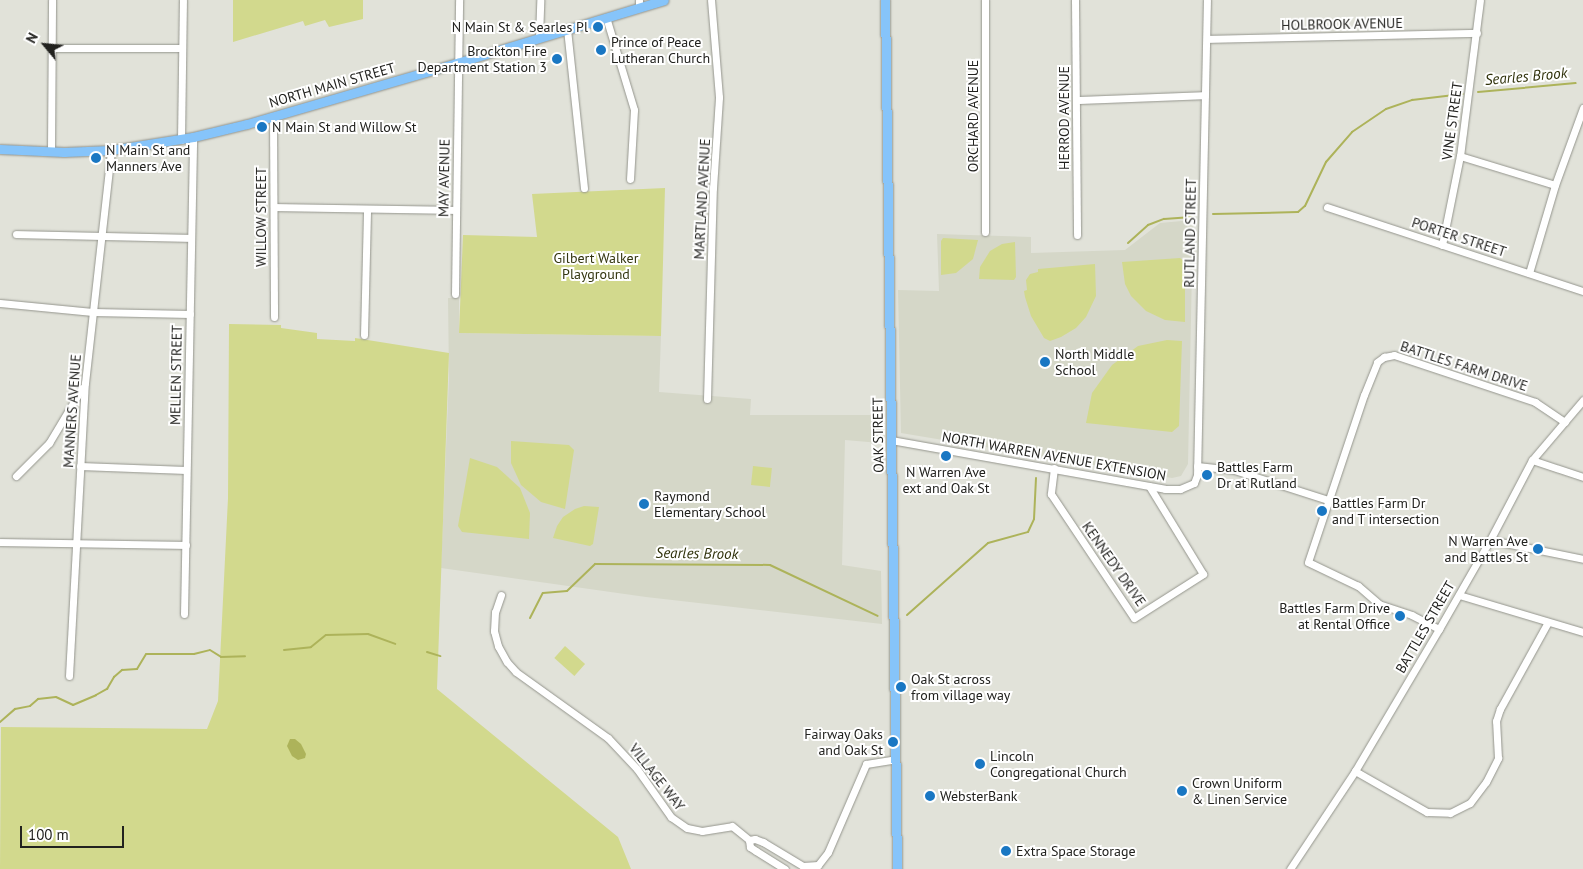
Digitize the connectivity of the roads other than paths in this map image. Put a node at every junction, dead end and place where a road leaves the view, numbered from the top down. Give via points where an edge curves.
1 (52, 0) edge
2 (183, 0) edge
3 (459, 0) edge
4 (540, 0) edge
5 (664, 0) edge
6 (711, 0) edge
7 (885, 0) edge
8 (985, 0) edge
9 (1075, 0) edge
10 (1207, 0) edge
11 (1480, 0) edge
12 (639, 4) edge
13 (606, 17) junction
14 (567, 29) junction
15 (1477, 34) junction
16 (539, 38) junction
17 (1207, 39) junction
18 (52, 48) junction
19 (182, 48) junction
20 (457, 63) junction
21 (1205, 95) junction
22 (1076, 100) junction
23 (1583, 108) edge
24 (273, 116) junction
25 (193, 137) junction
26 (181, 140) junction
27 (0, 149) edge
28 (111, 150) junction
29 (51, 152) junction
30 (1460, 156) junction
31 (630, 179) dead end
32 (1555, 185) junction
33 (584, 188) dead end
34 (275, 207) junction
35 (1327, 207) dead end
36 (368, 209) junction
37 (456, 210) junction
38 (985, 232) dead end
39 (16, 234) dead end
40 (102, 236) junction
41 (1077, 236) dead end
42 (191, 238) junction
43 (1442, 245) junction
44 (1529, 273) junction
45 (1583, 291) edge
46 (455, 294) dead end
47 (0, 303) edge
48 (93, 312) junction
49 (190, 314) junction
50 (274, 317) dead end
51 (364, 334) dead end
52 (85, 383) junction
53 (707, 399) dead end
54 (1583, 400) edge
55 (1565, 422) junction
56 (892, 440) junction
57 (1532, 460) junction
58 (80, 466) junction
59 (1197, 466) junction
60 (1054, 468) junction
61 (186, 470) junction
62 (16, 476) dead end
63 (1583, 477) edge
64 (1149, 486) junction
65 (1328, 500) junction
66 (1490, 540) junction
67 (0, 542) edge
68 (77, 543) junction
69 (186, 546) junction
70 (1583, 559) edge
71 (1459, 595) junction
72 (501, 596) dead end
73 (184, 614) dead end
74 (1548, 622) junction
75 (1439, 629) junction
76 (1583, 632) edge
77 (69, 676) dead end
78 (896, 759) junction
79 (1355, 771) junction
80 (749, 840) junction
81 (785, 869) edge
82 (897, 869) edge
83 (1290, 869) edge

1 - 18 street
2 - 19 street
3 - 20 street, MAY AVENUE
4 - 16 street
5 - 12 main road, NORTH MAIN STREET
6 - 53 street, MARTLAND AVENUE via 719,97
7 - 56 main road, OAK STREET
8 - 38 street, ORCHARD AVENUE
9 - 22 street, HERROD AVENUE
10 - 17 street, RUTLAND STREET
11 - 15 street, VINE STREET
12 - 13 main road, NORTH MAIN STREET
13 - 14 main road, NORTH MAIN STREET
13 - 31 street via 634,110
14 - 16 main road, NORTH MAIN STREET
14 - 33 street
15 - 17 street, HOLBROOK AVENUE
15 - 30 street, VINE STREET
16 - 20 main road, NORTH MAIN STREET
17 - 21 street, RUTLAND STREET
18 - 19 street
18 - 29 street
19 - 26 street
20 - 24 main road, NORTH MAIN STREET
20 - 37 street, MAY AVENUE
21 - 22 street
21 - 59 street, RUTLAND STREET
22 - 41 street, HERROD AVENUE
23 - 32 street
24 - 25 main road, NORTH MAIN STREET
24 - 34 street, WILLOW STREET
25 - 26 main road, NORTH MAIN STREET
25 - 42 street, MELLEN STREET
26 - 28 main road, NORTH MAIN STREET
27 - 29 main road, NORTH MAIN STREET
28 - 29 main road, NORTH MAIN STREET
28 - 40 street, MANNERS AVENUE
30 - 32 street
30 - 43 street, VINE STREET
32 - 44 street
34 - 36 street
34 - 50 street, WILLOW STREET
35 - 43 street, PORTER STREET
36 - 37 street
36 - 51 street
37 - 46 street, MAY AVENUE
39 - 40 street
40 - 42 street
40 - 48 street, MANNERS AVENUE
42 - 49 street, MELLEN STREET
43 - 44 street, PORTER STREET
44 - 45 street, PORTER STREET
47 - 48 street
48 - 49 street
48 - 52 street, MANNERS AVENUE
49 - 61 street, MELLEN STREET
52 - 58 street, MANNERS AVENUE
52 - 62 street via 49,444
54 - 55 street, BATTLES STREET
55 - 57 street, BATTLES STREET
55 - 65 street, BATTLES FARM DRIVE via 1535,402 1394,355 1384,357 1377,362 1372,373
56 - 60 street, NORTH WARREN AVENUE EXTENSION
56 - 78 main road, OAK STREET
57 - 63 street
57 - 66 street, BATTLES STREET
58 - 61 street
58 - 68 street, MANNERS AVENUE
59 - 64 street, NORTH WARREN AVENUE EXTENSION via 1194,483 1188,487 1165,489
59 - 65 street via 1234,470
60 - 64 street, NORTH WARREN AVENUE EXTENSION
60 - 64 street, KENNEDY DRIVE via 1051,494 1134,618 1203,574
61 - 69 street, MELLEN STREET
65 - 75 street, BATTLES FARM DRIVE via 1308,562 1358,586 1380,604
66 - 70 street
66 - 71 street, BATTLES STREET
67 - 68 street
68 - 69 street
68 - 77 street, MANNERS AVENUE
69 - 73 street, MELLEN STREET
71 - 74 street
71 - 75 street, BATTLES STREET
72 - 80 street, VILLAGE WAY via 495,612 494,631 500,651 513,669 608,738 677,823 702,831 732,826
74 - 76 street
74 - 79 street via 1500,709 1496,721 1498,758 1470,803 1450,814 1427,812
75 - 79 street, BATTLES STREET
78 - 80 street, VILLAGE WAY via 866,764 828,852 818,865 803,866 763,842
78 - 82 main road, OAK STREET
79 - 83 street, BATTLES STREET
80 - 81 street via 750,847

